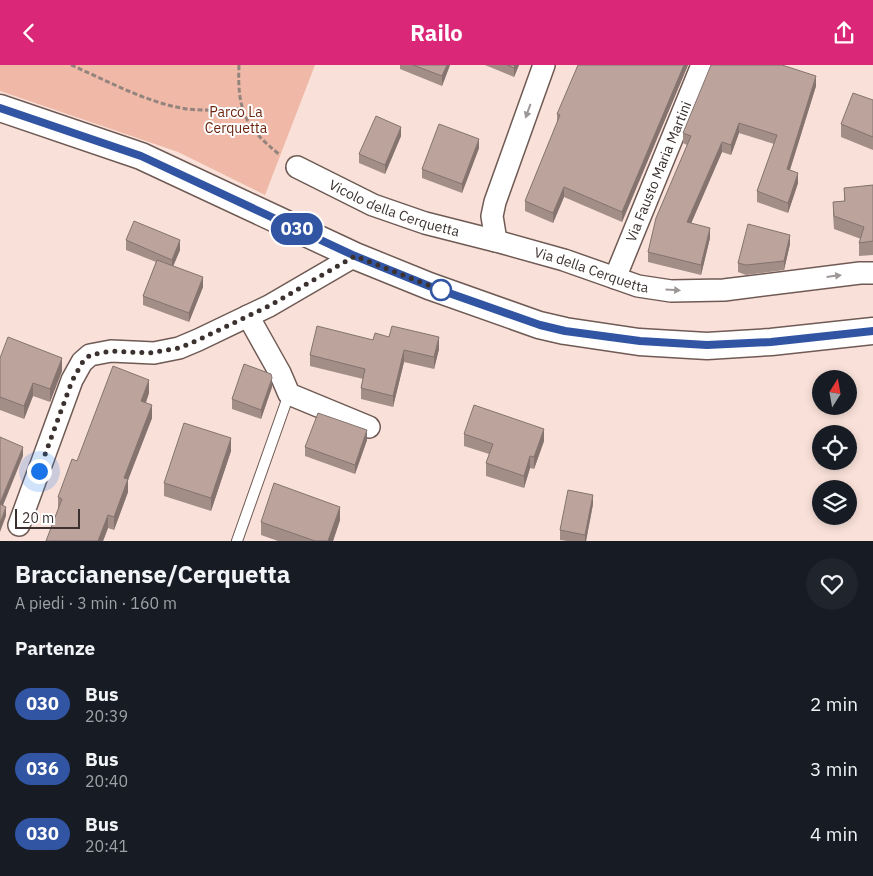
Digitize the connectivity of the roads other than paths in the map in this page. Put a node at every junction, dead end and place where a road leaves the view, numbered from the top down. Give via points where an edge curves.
1 (544, 65) edge
2 (702, 65) edge
3 (0, 108) edge
4 (297, 167) road end
5 (496, 241) junction
6 (355, 256) junction
7 (873, 273) edge
8 (616, 278) junction
9 (248, 316) junction
10 (873, 331) edge
11 (289, 394) junction
12 (368, 427) dead end
13 (19, 525) dead end
14 (237, 541) edge

1 -> 5 street via 495,202 492,222
2 - 8 street, Via Fausto Maria Martini
3 - 6 street via 141,156
4 - 5 street, Vicolo della Cerquetta via 373,205 425,223
5 - 8 street, Via della Cerquetta
6 - 9 street
6 - 10 street via 540,325 590,335 707,345
8 -> 7 street, Via della Cerquetta via 654,289 698,291
9 - 11 street
9 - 13 street via 179,348 149,353 101,352 86,358 72,381
11 - 12 street
11 - 14 lane

